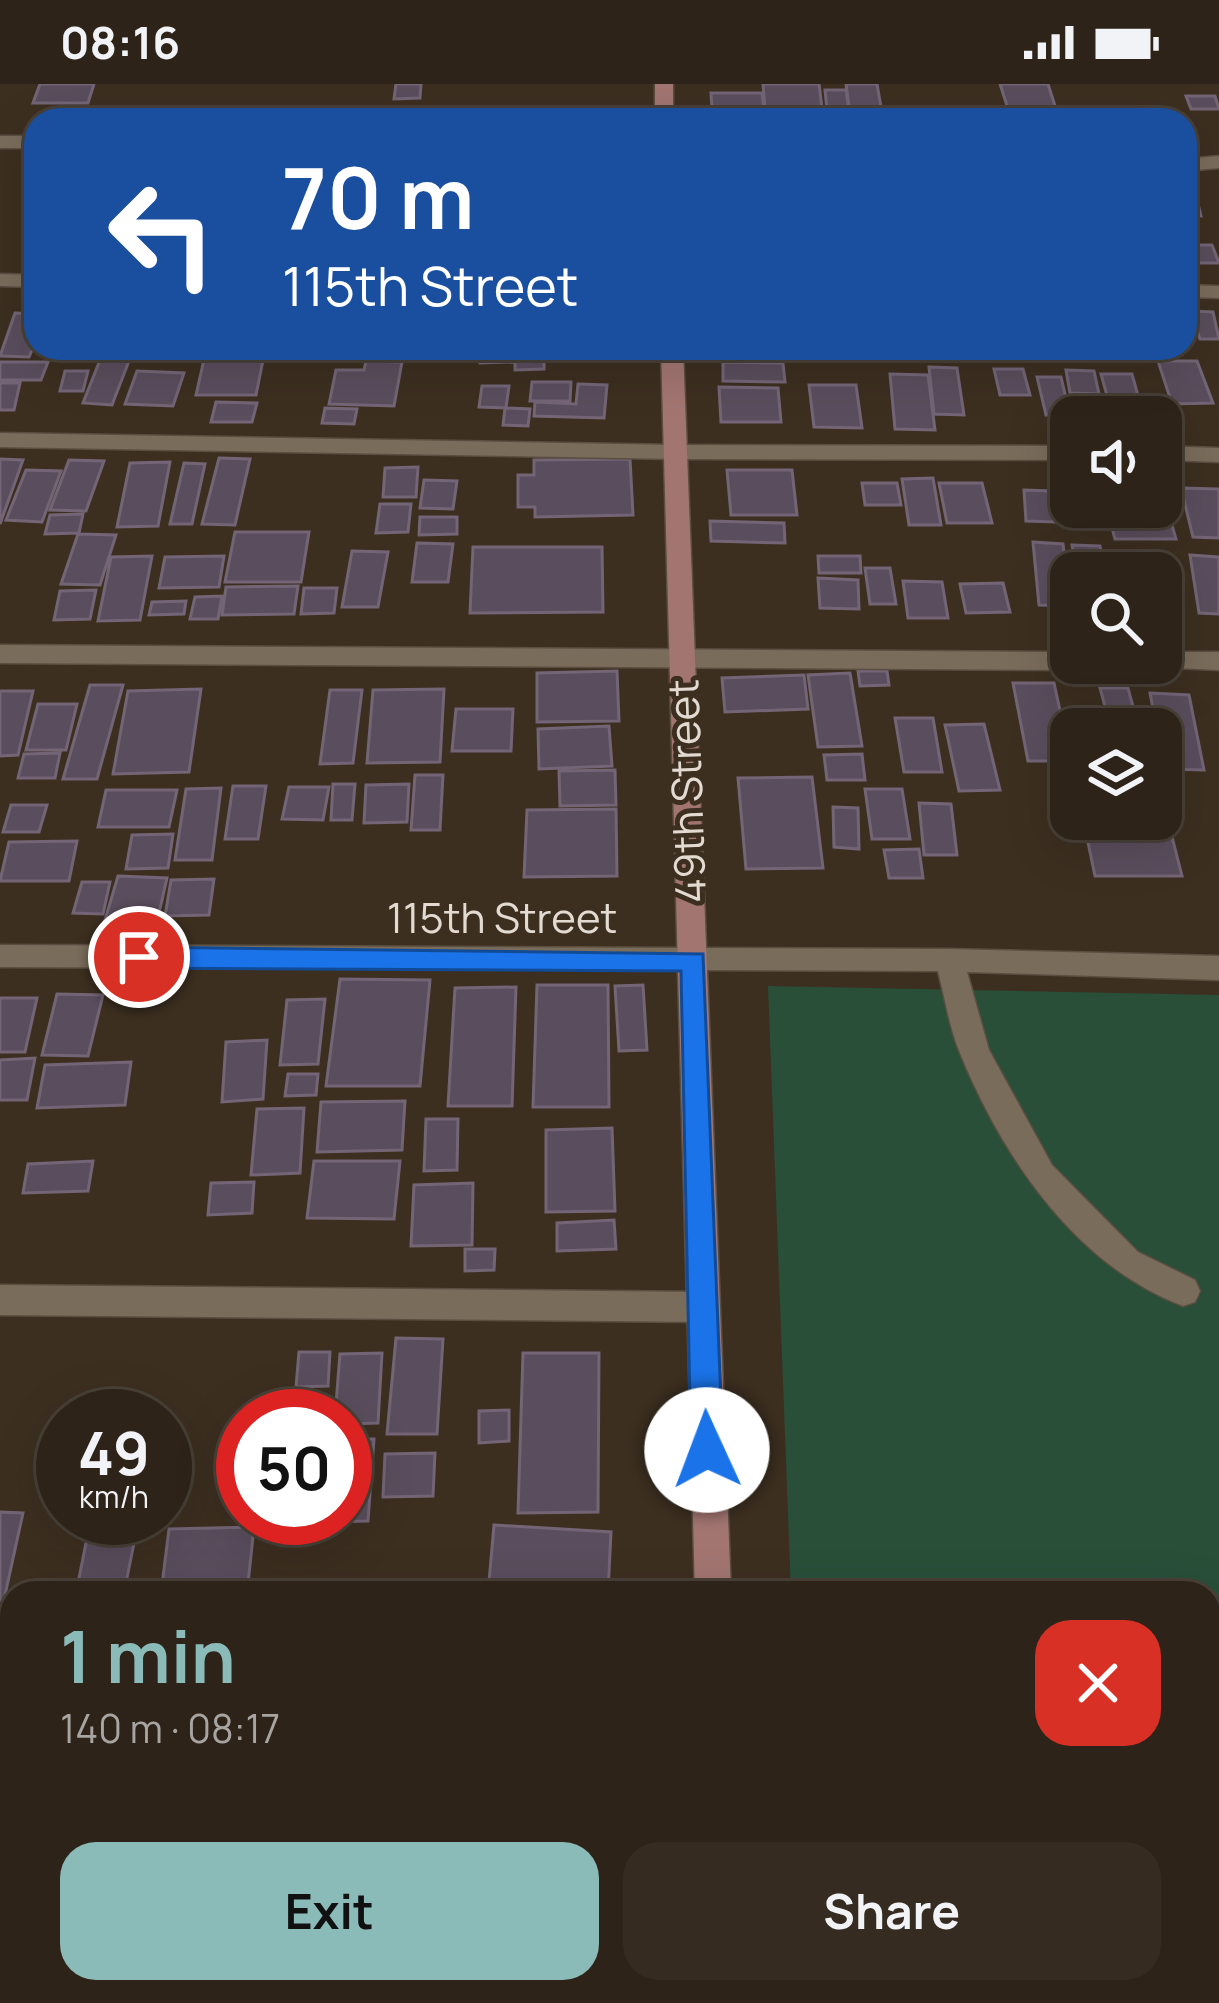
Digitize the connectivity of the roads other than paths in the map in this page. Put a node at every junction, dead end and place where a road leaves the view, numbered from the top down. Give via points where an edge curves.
1 (672, 360) edge
2 (0, 440) edge
3 (675, 452) junction
4 (1050, 452) edge
5 (1182, 454) edge
6 (1219, 455) edge
7 (0, 654) edge
8 (681, 659) junction
9 (1050, 661) edge
10 (1182, 661) edge
11 (1219, 662) edge
12 (0, 956) edge
13 (949, 960) junction
14 (694, 961) junction
15 (1219, 968) edge
16 (1183, 1291) dead end
17 (0, 1300) edge
18 (702, 1307) junction
19 (712, 1581) edge

1 - 3 main road, 49th Street
2 - 3 street
3 - 4 street
3 - 8 main road, 49th Street
5 - 6 street
7 - 8 street
8 - 9 street
8 - 14 main road, 49th Street
10 - 11 street
12 - 14 street, 115th Street
13 - 14 street, 115th Street
13 - 15 street, 115th Street
13 - 16 street via 974,1052 1041,1175 1126,1262
14 - 18 main road, 49th Street
17 - 18 street
18 - 19 main road, 49th Street

